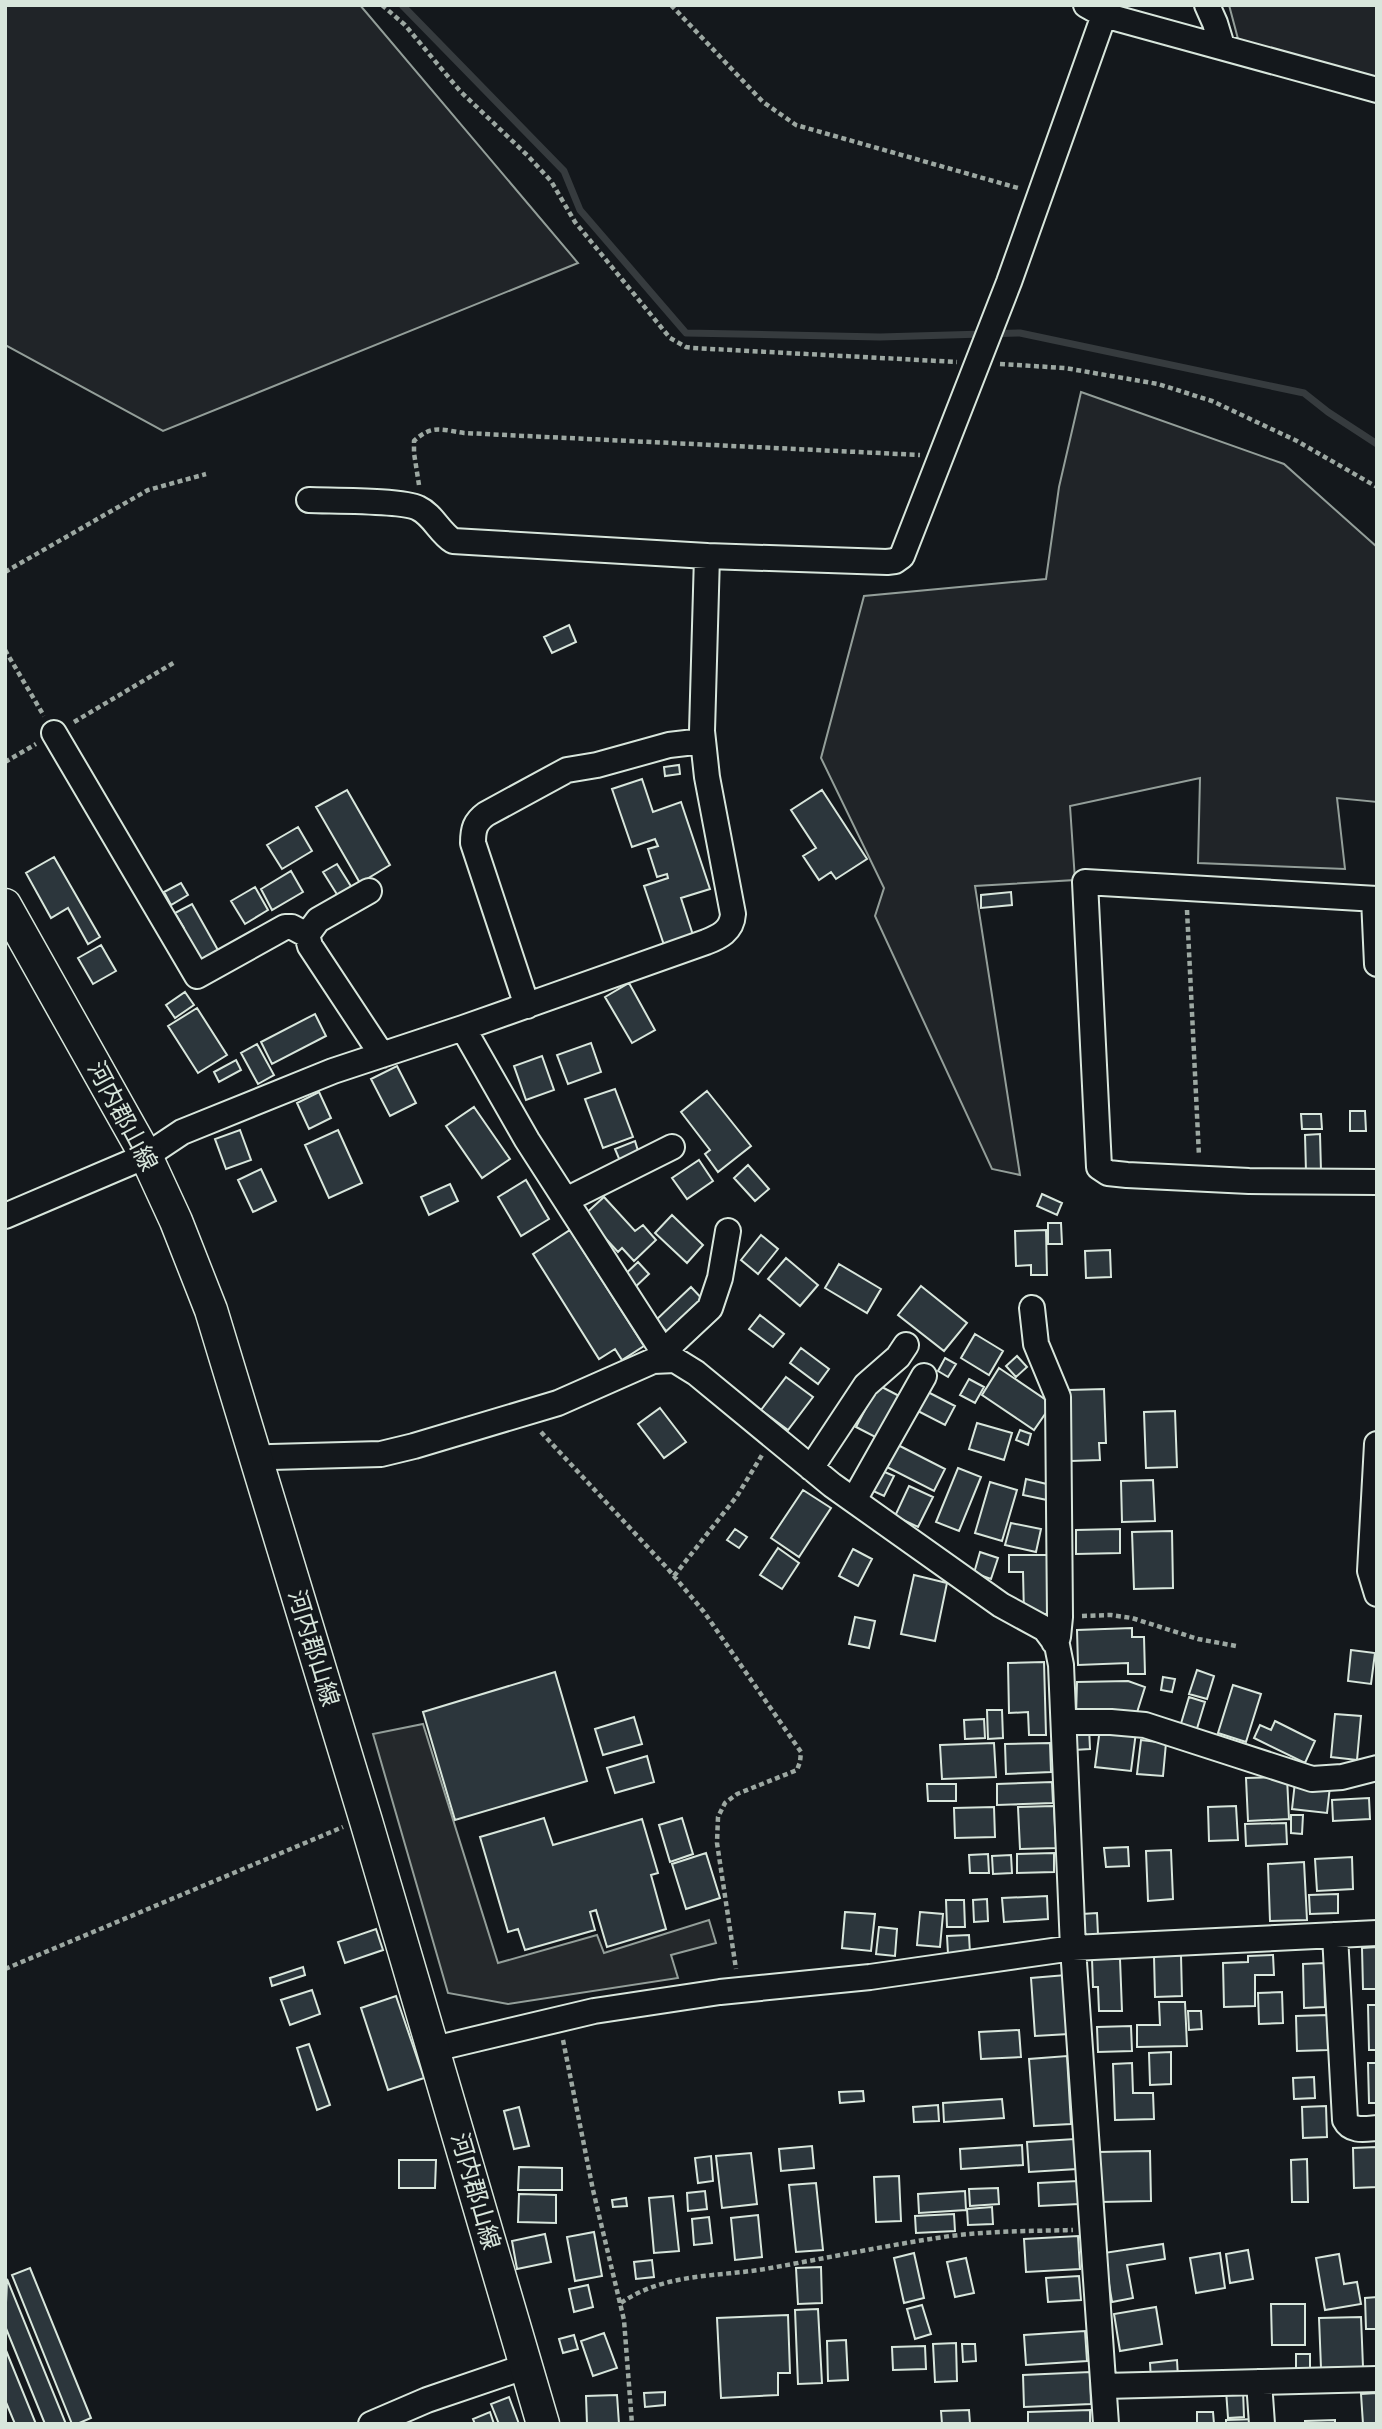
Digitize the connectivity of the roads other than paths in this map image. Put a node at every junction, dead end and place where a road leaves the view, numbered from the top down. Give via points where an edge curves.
1 (1207, 5) edge
2 (1095, 10) edge
3 (1222, 46) junction
4 (1377, 90) edge
5 (309, 500) dead end
6 (707, 556) junction
7 (54, 733) road end
8 (703, 741) junction
9 (369, 891) dead end
10 (1375, 899) edge
11 (5, 905) edge
12 (307, 934) junction
13 (1377, 964) edge
14 (527, 1006) junction
15 (463, 1028) junction
16 (382, 1055) junction
17 (672, 1147) dead end
18 (146, 1156) junction
19 (1377, 1182) edge
20 (566, 1200) junction
21 (5, 1216) edge
22 (728, 1231) dead end
23 (1032, 1308) dead end
24 (906, 1345) dead end
25 (666, 1355) junction
26 (924, 1376) dead end
27 (1377, 1444) edge
28 (257, 1460) junction
29 (811, 1468) junction
30 (854, 1500) junction
31 (1377, 1594) edge
32 (1054, 1642) junction
33 (1064, 1723) junction
34 (1377, 1768) edge
35 (1377, 1933) edge
36 (1335, 1935) junction
37 (1073, 1948) junction
38 (434, 2049) junction
39 (1377, 2128) edge
40 (527, 2366) junction
41 (1377, 2379) edge
42 (1259, 2382) junction
43 (1104, 2386) junction
44 (371, 2424) edge
45 (544, 2424) edge
46 (1106, 2424) edge
47 (1262, 2424) edge

1 - 3 street
2 - 3 street
2 - 6 street via 1041,194 902,556 895,561
3 - 4 street
5 - 6 street via 412,505 429,515 453,541
6 - 8 street
7 - 12 street via 197,976 285,927
8 - 14 street via 733,914 729,928 719,937
8 - 14 street via 566,770 476,823 477,855
9 - 12 street via 318,920
10 - 13 street
10 - 19 street via 1085,882 1099,1167 1108,1173 1250,1181
11 - 18 main road, 河内郡山線
12 - 16 street via 310,946
14 - 15 street
15 - 16 street
15 - 20 street
16 - 18 street via 182,1132
17 - 20 street
18 - 21 street
18 - 28 main road, 河内郡山線 via 211,1310
20 - 25 street
22 - 25 street via 710,1308
23 - 32 street via 1036,1344 1058,1397 1060,1617
24 - 29 street via 866,1385
25 - 28 street via 558,1404 382,1454
25 - 29 street via 688,1367
26 - 30 street
27 - 31 street via 1370,1571
28 - 38 main road, 河内郡山線
29 - 30 street
30 - 32 street via 1001,1605 1045,1629
32 - 33 street via 1061,1665
33 - 34 street via 1145,1726 1312,1779
33 - 37 street
35 - 36 street
36 - 37 street
36 - 39 street via 1346,2125
37 - 38 street via 594,2011
37 - 43 street
38 - 40 main road, 河内郡山線
40 - 44 street
40 - 45 main road, 河内郡山線
41 - 42 street
42 - 43 street
42 - 47 street
43 - 46 street

